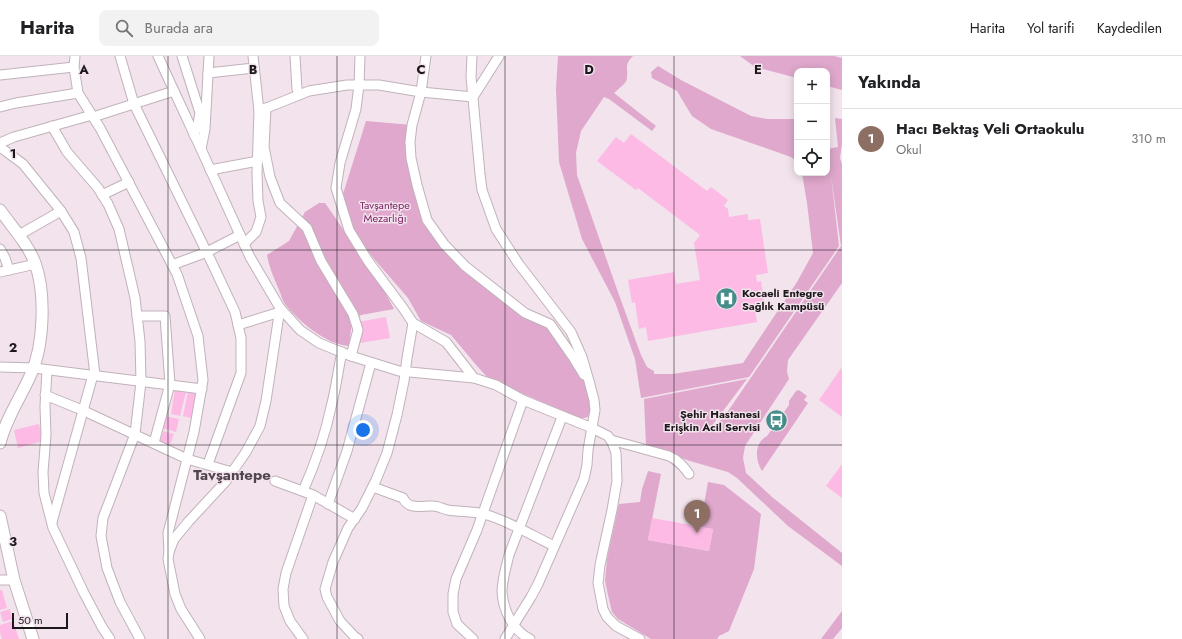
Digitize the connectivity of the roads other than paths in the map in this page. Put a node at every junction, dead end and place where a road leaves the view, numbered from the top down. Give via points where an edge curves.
1 (75, 56) edge
2 (120, 56) edge
3 (158, 56) edge
4 (182, 56) edge
5 (253, 56) edge
6 (295, 56) edge
7 (360, 56) edge
8 (426, 56) edge
9 (472, 56) edge
10 (499, 56) edge
11 (208, 58) edge
12 (74, 67) junction
13 (254, 68) junction
14 (208, 73) junction
15 (0, 75) edge
16 (360, 85) junction
17 (174, 91) junction
18 (420, 92) junction
19 (78, 94) junction
20 (299, 95) junction
21 (473, 97) junction
22 (134, 104) junction
23 (0, 108) edge
24 (263, 109) junction
25 (92, 116) junction
26 (52, 126) junction
27 (194, 135) junction
28 (0, 143) edge
29 (0, 146) edge
30 (201, 149) junction
31 (258, 161) junction
32 (210, 170) junction
33 (129, 182) junction
34 (102, 195) junction
35 (0, 210) edge
36 (61, 211) junction
37 (19, 235) junction
38 (240, 235) junction
39 (244, 244) junction
40 (0, 250) edge
41 (207, 252) junction
42 (36, 264) junction
43 (172, 265) junction
44 (4, 271) edge
45 (280, 310) junction
46 (137, 316) junction
47 (413, 323) junction
48 (238, 325) junction
49 (342, 352) junction
50 (351, 356) junction
51 (372, 363) junction
52 (0, 366) edge
53 (34, 368) junction
54 (47, 370) junction
55 (405, 373) junction
56 (94, 375) junction
57 (474, 378) junction
58 (589, 380) junction
59 (141, 382) junction
60 (170, 384) junction
61 (202, 388) junction
62 (46, 395) junction
63 (523, 400) junction
64 (82, 410) junction
65 (562, 417) junction
66 (592, 428) junction
67 (135, 434) junction
68 (0, 440) edge
69 (611, 440) junction
70 (154, 444) junction
71 (187, 459) junction
72 (208, 464) junction
73 (232, 472) junction
74 (689, 474) dead end
75 (275, 481) dead end
76 (373, 487) junction
77 (303, 491) junction
78 (313, 495) junction
79 (328, 504) junction
80 (482, 514) junction
81 (0, 516) edge
82 (354, 518) junction
83 (52, 523) junction
84 (519, 529) junction
85 (554, 546) junction
86 (169, 552) junction
87 (0, 580) edge
88 (14, 580) junction
89 (513, 625) junction
90 (33, 639) edge
91 (110, 639) edge
92 (140, 639) edge
93 (200, 639) edge
94 (304, 639) edge
95 (358, 639) edge
96 (474, 639) edge
97 (505, 639) edge
98 (530, 639) edge
99 (640, 639) edge

1 - 12 street
2 - 22 street
3 - 17 street
4 - 27 street via 200,113
5 - 13 street
6 - 20 street
7 - 16 street
8 - 18 street
9 - 21 street
10 - 21 street
11 - 14 street
12 - 15 street
12 - 19 street
13 - 14 street
13 - 24 street
14 - 30 street via 205,129
16 - 18 street via 379,85
16 - 20 street via 309,91
16 - 47 street via 336,188 349,230
17 - 22 street
17 - 27 street
18 - 21 street
18 - 58 street via 410,142 415,178 427,220 444,244 465,266 525,313 550,324
19 - 23 street via 16,103
19 - 25 street
20 - 24 street
21 - 58 street via 482,190 496,229 518,263 571,332
22 - 25 street
22 - 41 street
24 - 31 street
24 - 50 street via 264,148 270,178 280,203 307,228 322,261 353,314 358,330
25 - 26 street
25 - 33 street
26 - 28 street via 14,136
26 - 34 street via 67,152
27 - 30 street
29 - 36 street via 23,164
30 - 32 street
31 - 32 street
31 - 39 street via 258,201 261,217 256,232
32 - 38 street
33 - 34 street
33 - 43 street
34 - 46 street via 119,229
35 - 37 main road
36 - 37 street
36 - 56 street via 74,232 81,258
37 - 42 main road
38 - 39 street
38 - 41 street
39 - 45 street
40 - 44 street via 6,258
41 - 43 street
41 - 48 street via 235,312
42 - 44 street
42 - 53 main road via 42,294 42,311 38,355
43 - 61 street via 198,336
45 - 48 street
45 - 49 street via 300,330 319,343
45 - 73 street via 260,426
46 - 59 street
46 - 60 street via 165,316
47 - 55 street
47 - 57 street via 446,342
48 - 72 street via 241,373
49 - 50 street
49 - 77 street via 326,429
50 - 51 street
51 - 55 street
51 - 79 street via 349,445
52 - 53 street
53 - 54 street
53 - 68 main road
54 - 56 street
54 - 62 street
55 - 57 street
55 - 76 street via 387,453
56 - 59 street
56 - 64 street
57 - 63 street via 496,385
58 - 66 street via 595,410
59 - 60 street
59 - 67 street
60 - 61 street
60 - 70 street
61 - 71 street
62 - 64 street
62 - 83 street via 44,494
63 - 65 street
63 - 80 street
64 - 67 street
64 - 83 street
65 - 66 street
65 - 84 street
66 - 69 street
66 - 85 street via 584,479
67 - 70 street
67 - 92 street via 104,518 101,536 107,568 120,602
69 - 74 street via 670,456 682,464
69 - 99 street via 616,454 617,481 598,583 607,617 616,626
70 - 71 street
71 - 72 street
71 - 86 street via 168,533
72 - 73 street
73 - 86 street via 174,539
75 - 77 street
76 - 80 street via 403,498 405,503 411,505
76 - 82 street
77 - 78 street
78 - 79 street
78 - 94 street via 283,588 284,606 290,621
79 - 82 street
80 - 84 street
80 - 96 street via 456,579 453,594 453,612 457,624
81 - 88 main road
82 - 95 street via 325,589 340,621
83 - 91 street via 84,593
84 - 85 street
84 - 89 street via 506,567 502,592
85 - 89 street via 535,590
86 - 93 street via 175,594 181,609
87 - 88 street
88 - 90 main road
89 - 97 street
89 - 98 street

